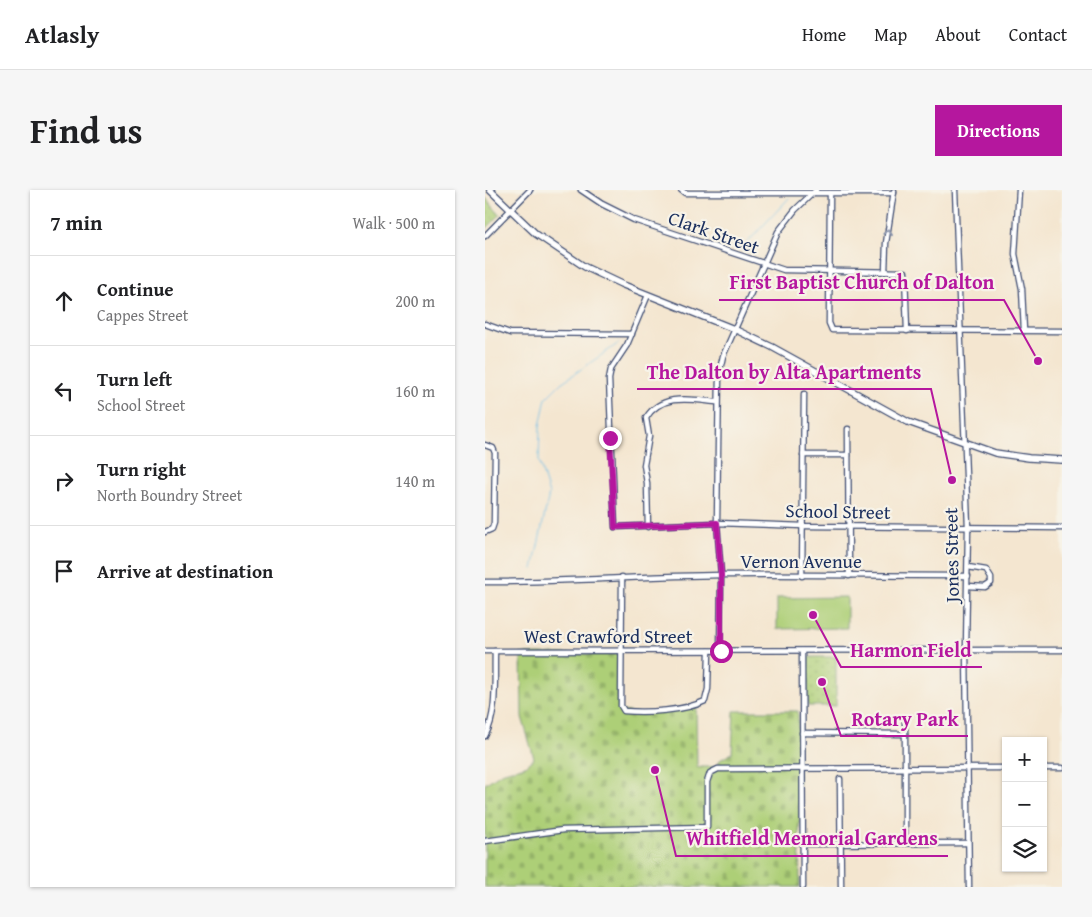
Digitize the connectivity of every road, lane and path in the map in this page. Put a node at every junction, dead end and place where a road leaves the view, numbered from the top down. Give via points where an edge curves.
1 (490, 190) edge
2 (529, 190) edge
3 (955, 190) edge
4 (1019, 190) edge
5 (585, 191) edge
6 (681, 191) edge
7 (815, 191) edge
8 (894, 191) edge
9 (735, 192) edge
10 (830, 193) junction
11 (510, 211) junction
12 (485, 236) edge
13 (763, 264) junction
14 (829, 272) junction
15 (885, 272) junction
16 (648, 295) junction
17 (485, 324) edge
18 (734, 329) junction
19 (961, 330) junction
20 (907, 331) junction
21 (1024, 331) junction
22 (1062, 331) edge
23 (632, 334) junction
24 (804, 394) dead end
25 (718, 402) junction
26 (848, 429) dead end
27 (964, 444) junction
28 (485, 445) edge
29 (803, 455) junction
30 (848, 455) junction
31 (1062, 460) edge
32 (717, 523) junction
33 (803, 526) junction
34 (648, 527) junction
35 (849, 527) junction
36 (968, 527) junction
37 (1062, 528) edge
38 (486, 532) edge
39 (968, 567) junction
40 (721, 575) junction
41 (802, 576) junction
42 (849, 576) junction
43 (968, 576) junction
44 (622, 577) junction
45 (485, 582) edge
46 (968, 586) junction
47 (966, 650) junction
48 (1062, 650) edge
49 (485, 651) edge
50 (495, 651) junction
51 (709, 651) junction
52 (721, 651) junction
53 (802, 651) junction
54 (621, 652) junction
55 (905, 721) dead end
56 (802, 733) junction
57 (905, 734) junction
58 (485, 736) edge
59 (802, 768) junction
60 (905, 768) junction
61 (968, 768) junction
62 (1002, 768) edge
63 (1047, 768) edge
64 (1062, 768) edge
65 (840, 779) dead end
66 (485, 841) edge
67 (905, 843) junction
68 (967, 843) junction
69 (802, 844) junction
70 (840, 844) junction
71 (803, 887) edge
72 (841, 887) edge
73 (969, 887) edge

1 - 11 street
2 - 11 street
3 - 19 street, Jones Street
4 - 21 street via 1015,249 1022,289
5 - 13 street, Clark Street via 635,220
6 - 9 street
7 - 9 street
7 - 10 street
7 - 13 street via 778,232
8 - 10 street
15 -> 8 street
10 - 14 street
11 - 12 street
11 - 16 street via 576,262
13 - 14 street, Clark Street via 783,270
13 - 18 street
14 - 15 street, Clark Street
14 - 20 street via 829,323 832,330
15 - 20 street, Clark Street via 905,272
16 - 18 street
16 - 23 street
17 - 23 street via 510,333
18 - 25 street via 719,374
18 - 27 street via 813,368 909,422
19 - 20 street
19 - 21 street
19 - 27 street, Jones Street
21 - 22 street
23 - 34 street, School Street via 609,374 615,527
24 - 29 street
25 - 32 street
25 - 34 street via 670,400 658,405 646,418 649,436 644,465
26 - 30 street
27 - 31 street via 995,453
27 - 36 street, Jones Street
28 - 38 street via 493,448 495,453 494,523
29 - 30 street
29 - 33 street
30 - 35 street
32 - 33 street, School Street
32 - 34 street, School Street
32 - 40 street
33 - 35 street, School Street
33 - 41 street
35 - 36 street, School Street
35 - 42 street
36 - 37 street, School Street
36 - 39 street, Jones Street
39 - 43 street, Jones Street
39 - 46 street via 986,570 991,578 985,587
40 - 41 street, Vernon Avenue
40 - 44 street, Vernon Avenue
40 - 52 street
41 - 42 street, Vernon Avenue
42 - 43 street, Vernon Avenue
43 - 46 street, Jones Street
44 - 45 street, Vernon Avenue via 583,581
44 - 54 street
46 - 47 street, Jones Street
47 - 48 street, West Crawford Street
47 - 53 street, West Crawford Street
47 - 61 street, Jones Street
49 - 50 street, West Crawford Street
50 - 54 street, West Crawford Street
50 - 58 street via 492,711
51 - 52 street, West Crawford Street
51 - 54 street, West Crawford Street
51 - 54 street via 705,701 697,705 636,712 624,711 621,706
52 - 53 street, West Crawford Street
53 - 56 street
55 - 57 street
56 - 57 street
56 - 59 street
57 - 60 street
59 - 60 street
59 - 66 street via 718,768 710,773 707,782 707,827 563,830
59 - 69 street
60 - 61 street
60 - 67 street
61 - 62 street
61 - 68 street, Jones Street
63 - 64 street
65 - 70 street
67 - 68 street
67 - 70 street
68 - 73 street, Jones Street
69 - 70 street
69 - 71 street
70 - 72 street

